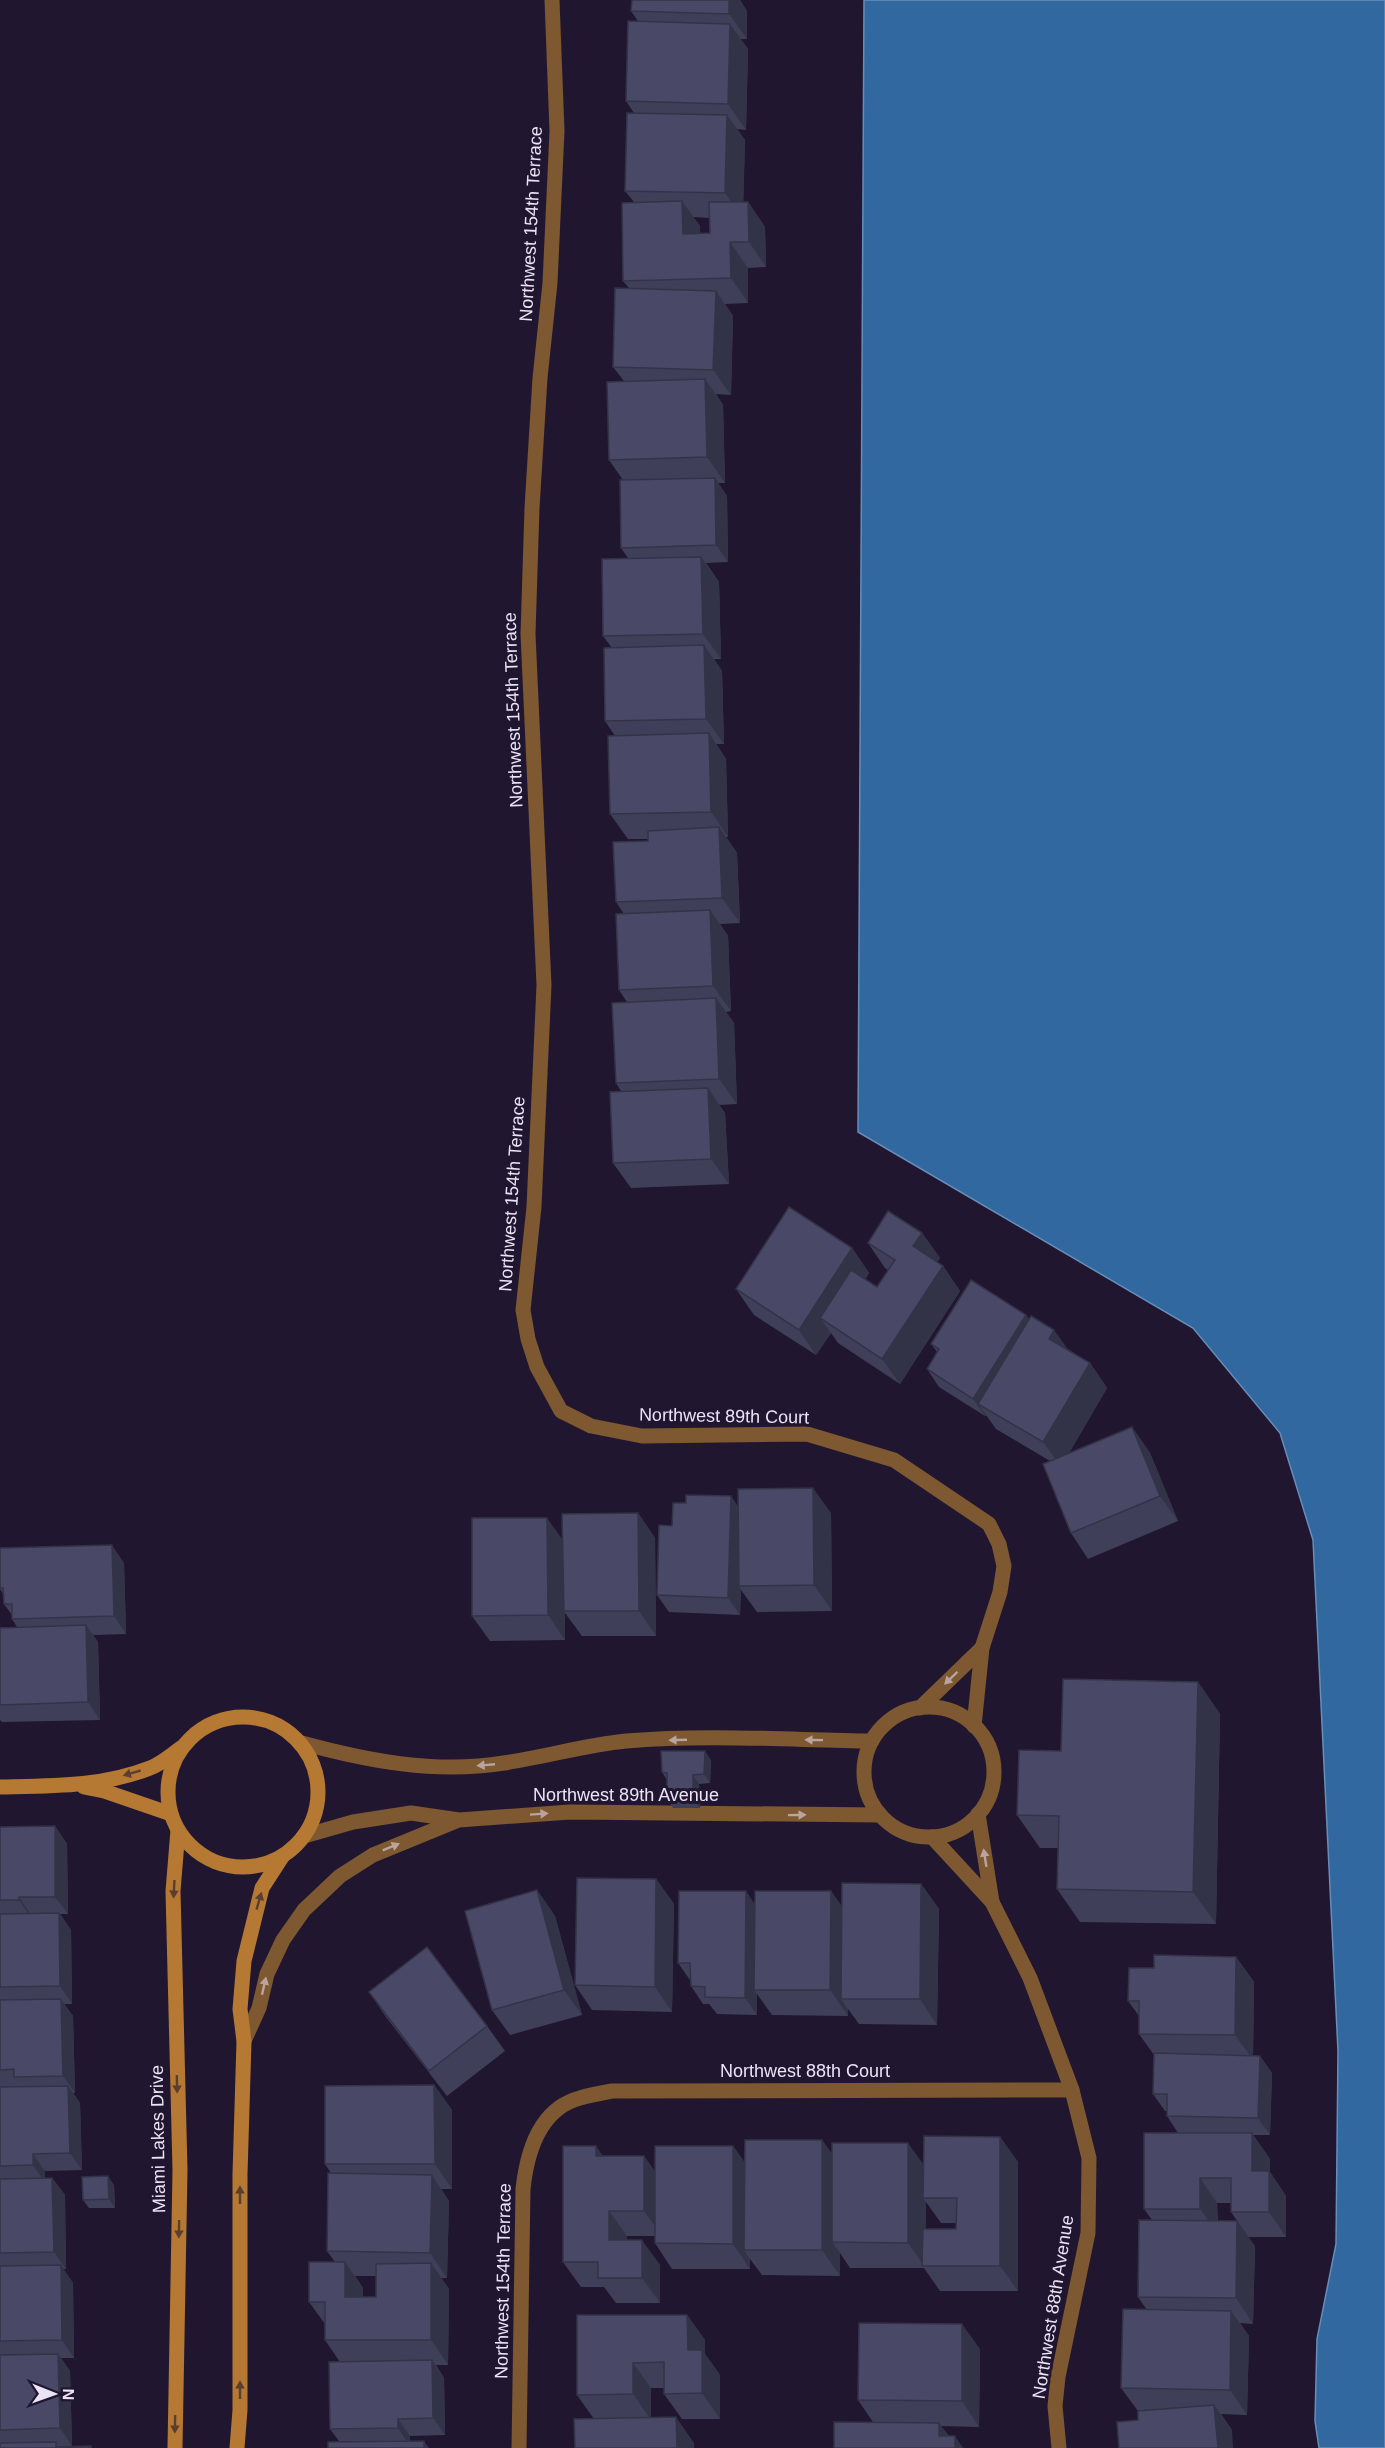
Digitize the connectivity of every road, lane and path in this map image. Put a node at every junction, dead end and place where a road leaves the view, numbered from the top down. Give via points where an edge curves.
1 (552, 0) edge
2 (561, 1411) joint
3 (982, 1648) junction
4 (920, 1708) junction
5 (974, 1726) junction
6 (872, 1741) junction
7 (302, 1743) junction
8 (181, 1748) junction
9 (78, 1785) junction
10 (0, 1787) edge
11 (978, 1814) junction
12 (171, 1815) junction
13 (879, 1815) junction
14 (459, 1820) junction
15 (178, 1830) junction
16 (304, 1836) junction
17 (932, 1836) junction
18 (282, 1857) junction
19 (992, 1902) junction
20 (244, 2041) junction
21 (1072, 2090) junction
22 (547, 2120) joint
23 (175, 2448) edge
24 (237, 2448) edge
25 (519, 2448) edge
26 (1059, 2448) edge

1 - 2 street, Northwest 154th Terrace via 557,131 550,283 532,508 528,634 544,986 534,1207 523,1310 537,1367
2 - 3 street, Northwest 89th Court via 591,1426 642,1436 807,1434 894,1460 988,1524 999,1544 1004,1566 1000,1592
3 -> 4 street, Northwest 89th Court
3 - 5 street, Northwest 89th Court
4 - 5 street via 951,1710
4 - 6 street via 892,1717
5 - 11 street via 991,1752 994,1772 990,1794
6 -> 7 street, Northwest 89th Avenue via 624,1742 502,1764 456,1768 396,1764
6 - 13 street via 863,1773 868,1795
7 - 8 street via 284,1727 263,1718 240,1716 217,1720
7 - 16 street via 318,1779 314,1818
8 -> 9 street via 151,1768
8 - 12 street via 171,1769
9 - 10 street
9 - 12 street
11 - 17 street via 961,1828
19 -> 11 street, Northwest 88th Avenue
12 - 15 street
14 -> 13 street, Northwest 89th Avenue via 570,1812
13 - 17 street via 896,1829
14 - 16 street, Northwest 89th Avenue via 411,1814 353,1822
20 -> 14 street via 259,2008 267,1974 283,1940 304,1910 340,1876 373,1855
15 - 18 street via 194,1849 213,1861 236,1867 260,1866
15 -> 23 street, Miami Lakes Drive via 173,1891 180,2170
16 - 18 street
17 - 19 street, Northwest 88th Avenue
20 -> 18 street via 240,2009 244,1961 262,1888
19 - 21 street, Northwest 88th Avenue via 1030,1978
24 -> 20 street
21 - 22 street, Northwest 88th Court via 612,2091 577,2098
21 - 26 street, Northwest 88th Avenue via 1089,2158 1088,2233 1058,2377 1055,2406
22 - 25 street, Northwest 154th Terrace via 534,2139 525,2165

